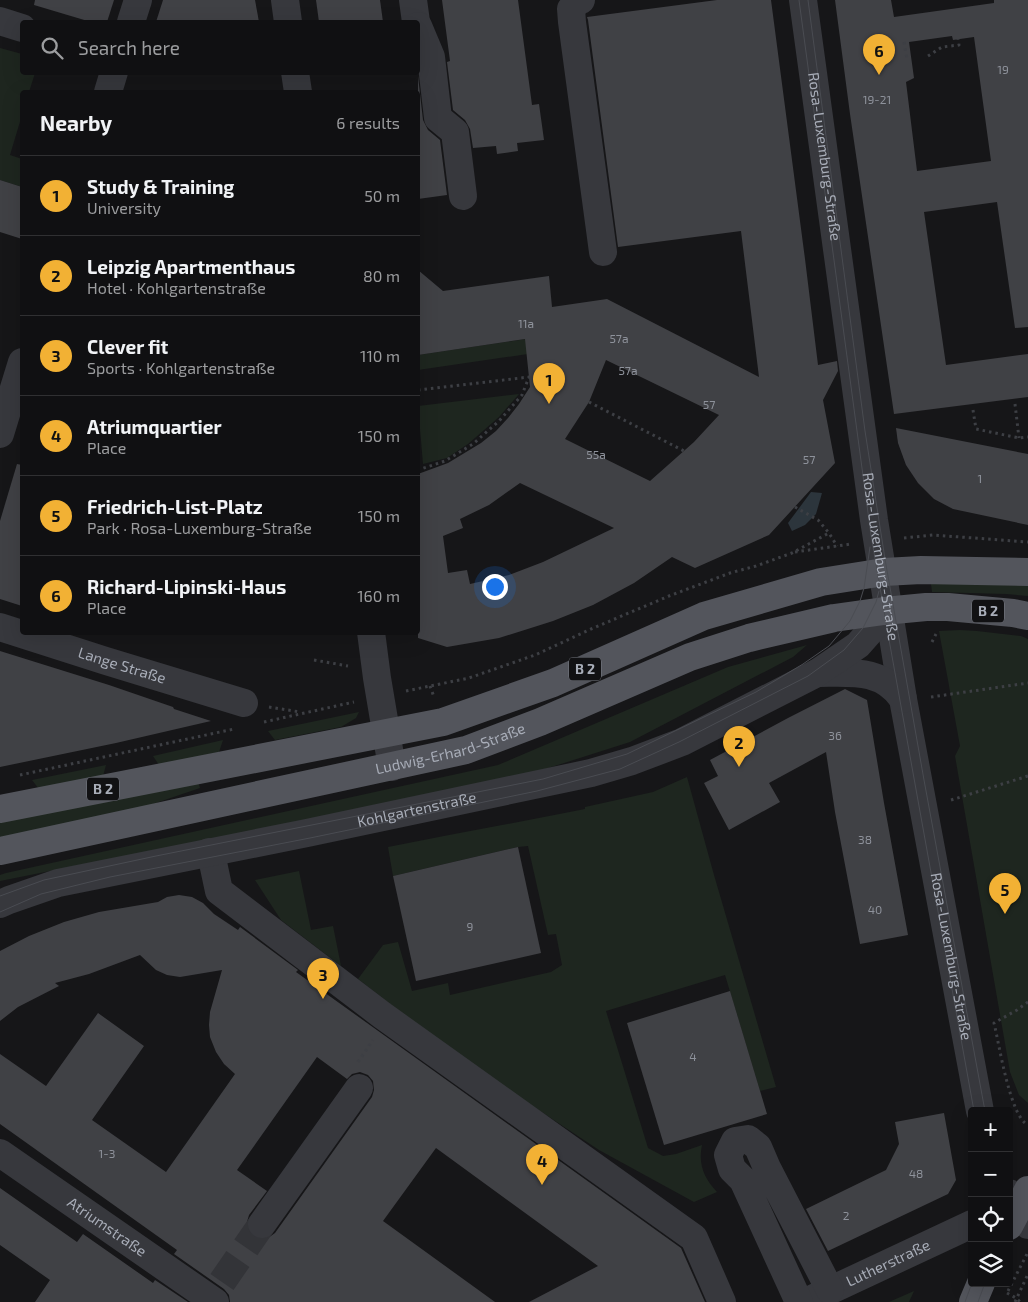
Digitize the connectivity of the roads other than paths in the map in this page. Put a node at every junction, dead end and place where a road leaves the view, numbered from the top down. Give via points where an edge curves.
1 (138, 0) edge
2 (285, 0) edge
3 (413, 0) edge
4 (580, 0) edge
5 (804, 0) edge
6 (132, 20) edge
7 (288, 20) edge
8 (416, 20) edge
9 (0, 21) edge
10 (20, 27) edge
11 (420, 31) edge
12 (113, 75) edge
13 (295, 75) edge
14 (109, 90) edge
15 (298, 90) edge
16 (463, 196) dead end
17 (603, 252) dead end
18 (20, 366) edge
19 (7, 389) edge
20 (0, 434) edge
21 (1028, 572) edge
22 (882, 573) junction
23 (889, 610) junction
24 (1028, 616) edge
25 (0, 626) edge
26 (20, 633) edge
27 (27, 635) edge
28 (371, 635) edge
29 (817, 673) junction
30 (903, 699) junction
31 (246, 718) road end
32 (387, 733) junction
33 (392, 767) junction
34 (0, 810) edge
35 (0, 851) edge
36 (209, 852) junction
37 (0, 904) edge
38 (358, 1076) road end
39 (979, 1107) edge
40 (0, 1153) edge
41 (262, 1224) tunnel mouth
42 (968, 1226) edge
43 (979, 1287) edge
44 (830, 1290) junction
45 (213, 1291) edge
46 (722, 1302) edge
47 (799, 1302) edge
48 (805, 1302) edge
49 (973, 1302) edge

1 - 6 street
2 - 7 street
3 - 8 street
4 - 17 street via 571,8 572,22
5 - 22 street, Rosa-Luxemburg-Straße
9 - 10 street
11 - 16 street via 431,57 438,118 455,132
12 - 14 street
13 - 15 street
18 - 19 street
19 - 20 street
21 - 22 main road, B 2 via 921,570
22 - 23 street, Rosa-Luxemburg-Straße
22 - 32 main road, Ludwig-Erhard-Straße / B 2 via 821,582 704,616 553,683 442,722
23 - 24 main road, B 2 via 948,607
23 - 29 street, Kohlgartenstraße via 858,645
23 - 30 street, Rosa-Luxemburg-Straße
23 - 33 main road, Ludwig-Erhard-Straße / B 2 via 834,618 716,648 466,750
25 - 26 street, Lange Straße
27 - 31 street, Lange Straße via 106,661
28 - 32 street
29 - 30 street, Kohlgartenstraße via 873,676 891,685
29 - 36 street, Kohlgartenstraße via 682,742 632,762
30 - 39 street, Rosa-Luxemburg-Straße
32 - 33 street
32 - 34 main road, Ludwig-Erhard-Straße / B 2
33 - 35 main road, Ludwig-Erhard-Straße / B 2
36 - 37 street, Kohlgartenstraße via 58,883
36 - 46 street via 218,890 378,1028 694,1238
38 - 41 street
40 - 45 street, Atriumstraße
42 - 44 street, Lutherstraße
43 - 49 main road
44 - 47 street via 758,1147 748,1139 735,1141 728,1155 732,1169 743,1180
44 - 48 street, Lutherstraße

